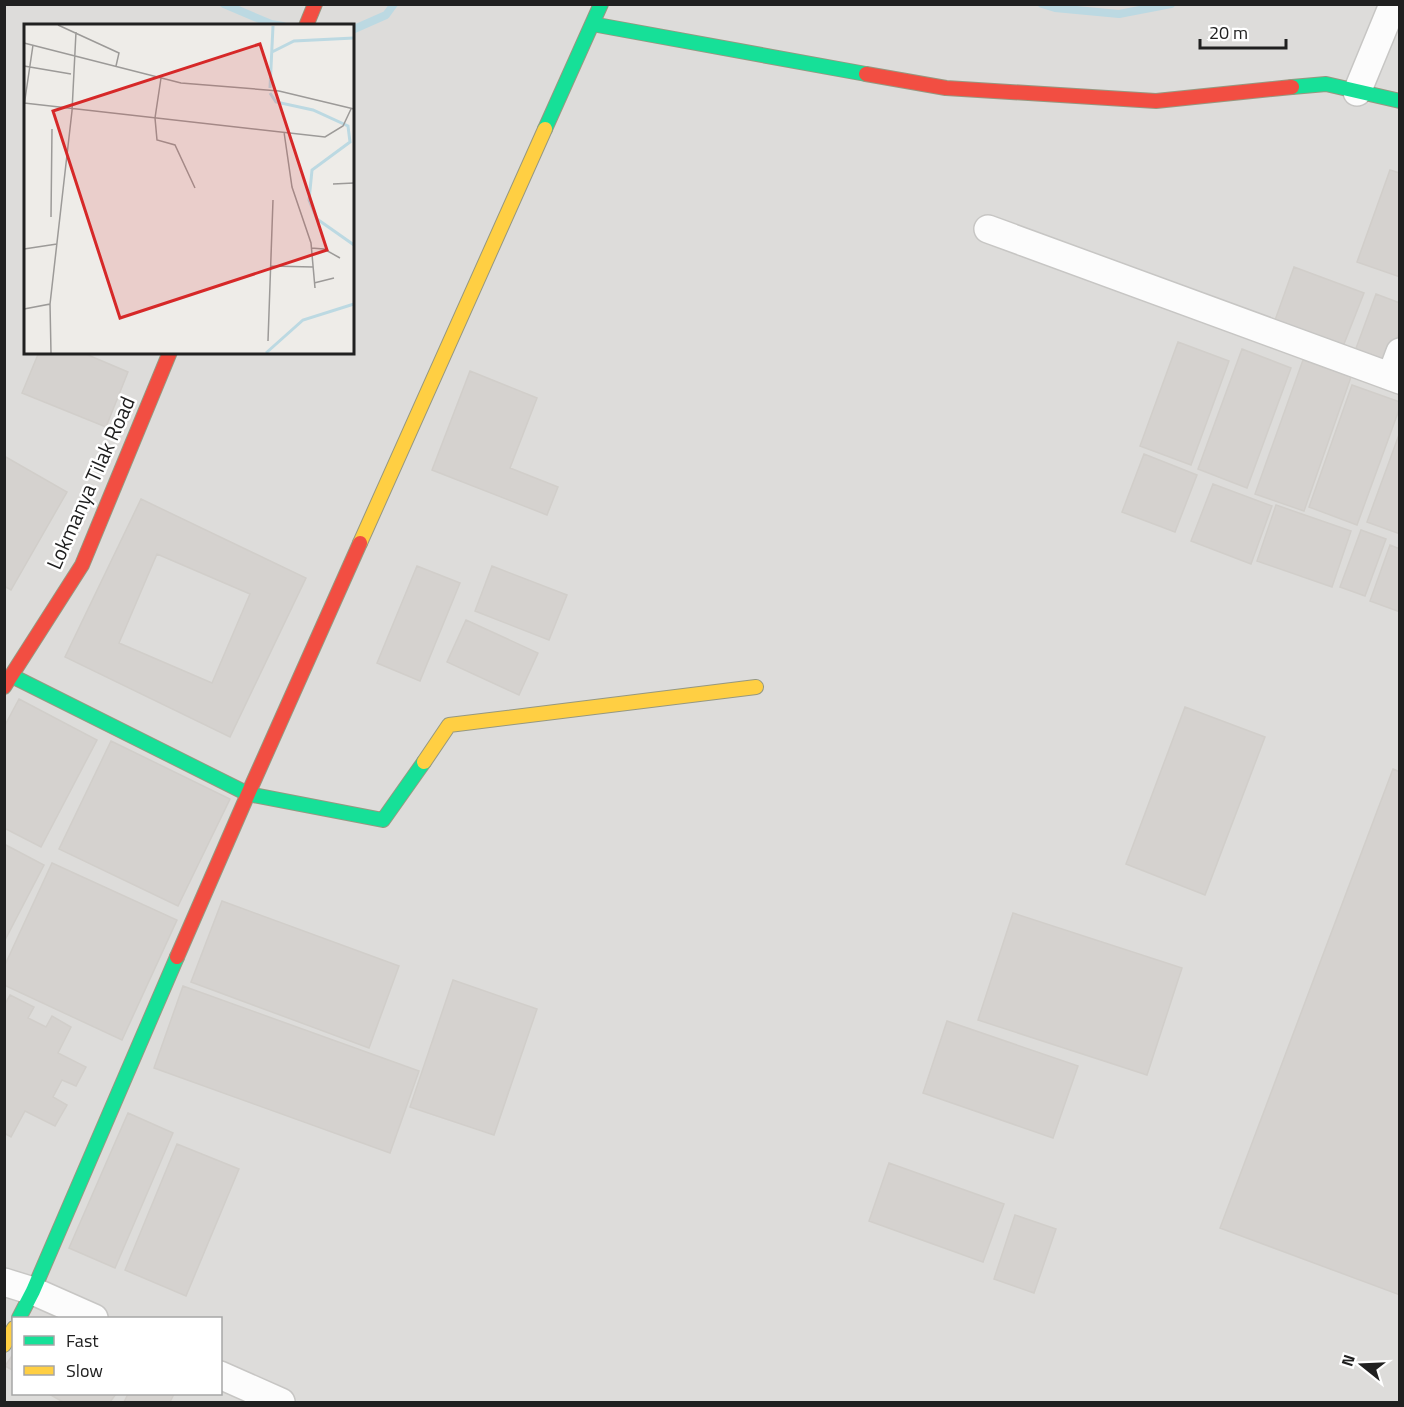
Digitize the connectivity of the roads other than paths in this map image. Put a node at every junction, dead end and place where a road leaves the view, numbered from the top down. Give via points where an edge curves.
1 (315, 4) edge
2 (601, 4) edge
3 (1398, 4) edge
4 (307, 24) edge
5 (592, 24) junction
6 (1357, 92) junction
7 (1400, 101) edge
8 (988, 229) dead end
9 (169, 354) edge
10 (1397, 369) edge
11 (8, 681) edge
12 (756, 687) dead end
13 (248, 794) junction
14 (4, 1282) edge
15 (33, 1291) junction
16 (20, 1317) edge
17 (92, 1317) edge
18 (12, 1332) edge
19 (4, 1346) edge
20 (222, 1376) edge
21 (281, 1402) edge

1 - 4 street
2 - 5 street
3 - 6 street via 1390,12
5 - 6 street via 946,88 1156,101 1326,84
5 - 13 street
6 - 7 street
8 - 10 street
9 - 11 street, Lokmanya Tilak Road via 82,565
11 - 13 street
12 - 13 street via 449,725 383,820
13 - 15 street
14 - 15 street
15 - 16 street
15 - 17 street
18 - 19 street
20 - 21 street

